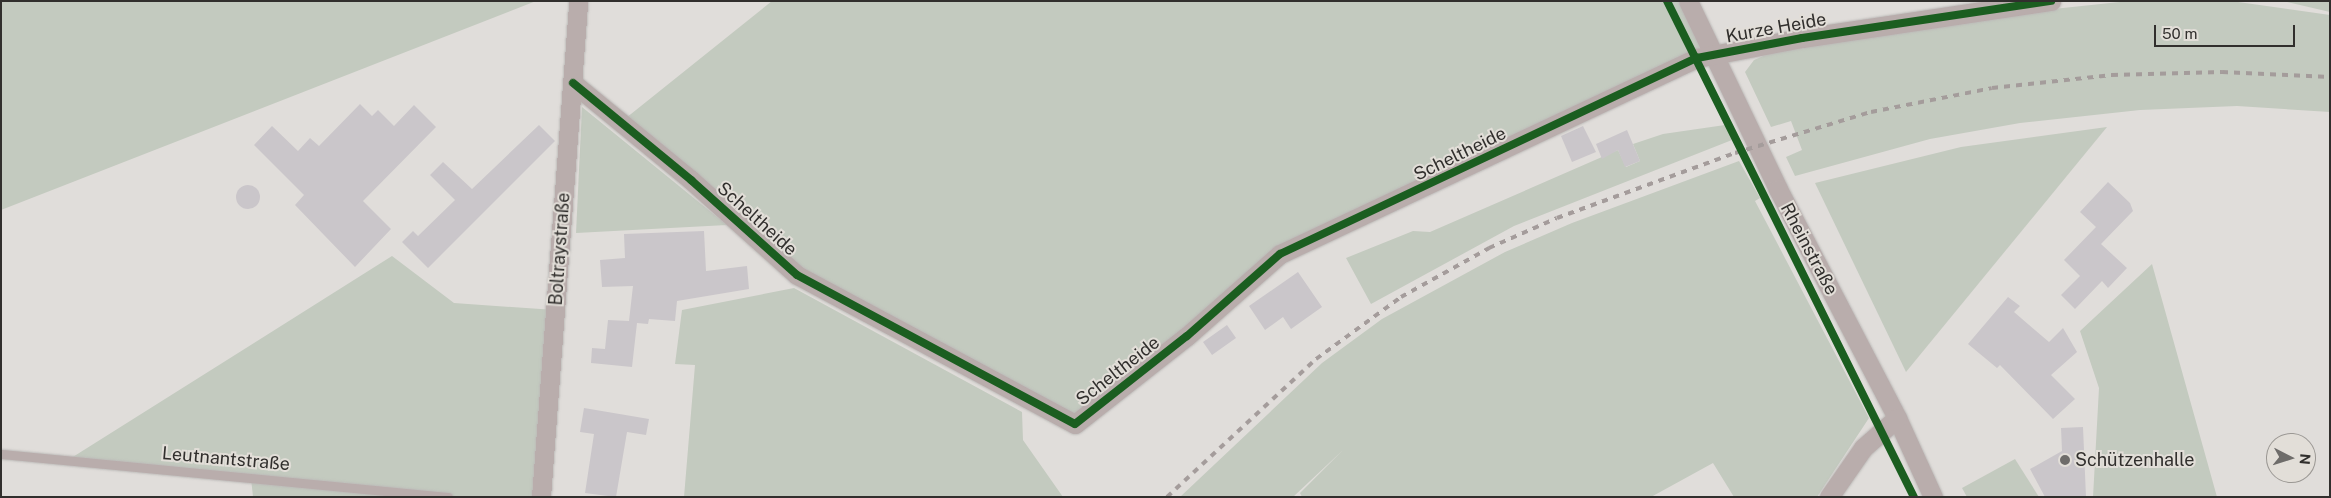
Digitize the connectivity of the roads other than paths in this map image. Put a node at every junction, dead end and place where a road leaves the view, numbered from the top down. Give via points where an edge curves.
1 (578, 1) edge
2 (1688, 1) edge
3 (2051, 1) edge
4 (1714, 54) junction
5 (573, 83) junction
6 (1897, 418) junction
7 (1, 454) edge
8 (448, 497) edge
9 (541, 497) edge
10 (1829, 497) edge
11 (1933, 497) edge

1 - 5 street, Boltraystraße
2 - 4 street, Rheinstraße
3 - 4 street, Kurze Heide
4 - 5 street, Scheltheide via 1697,58 1280,254 1187,336 1075,424 796,274 691,180
4 - 6 street, Rheinstraße via 1778,189
5 - 9 street, Boltraystraße
6 - 10 street via 1864,448
6 - 11 street, Rheinstraße
7 - 8 lane, Leutnantstraße

